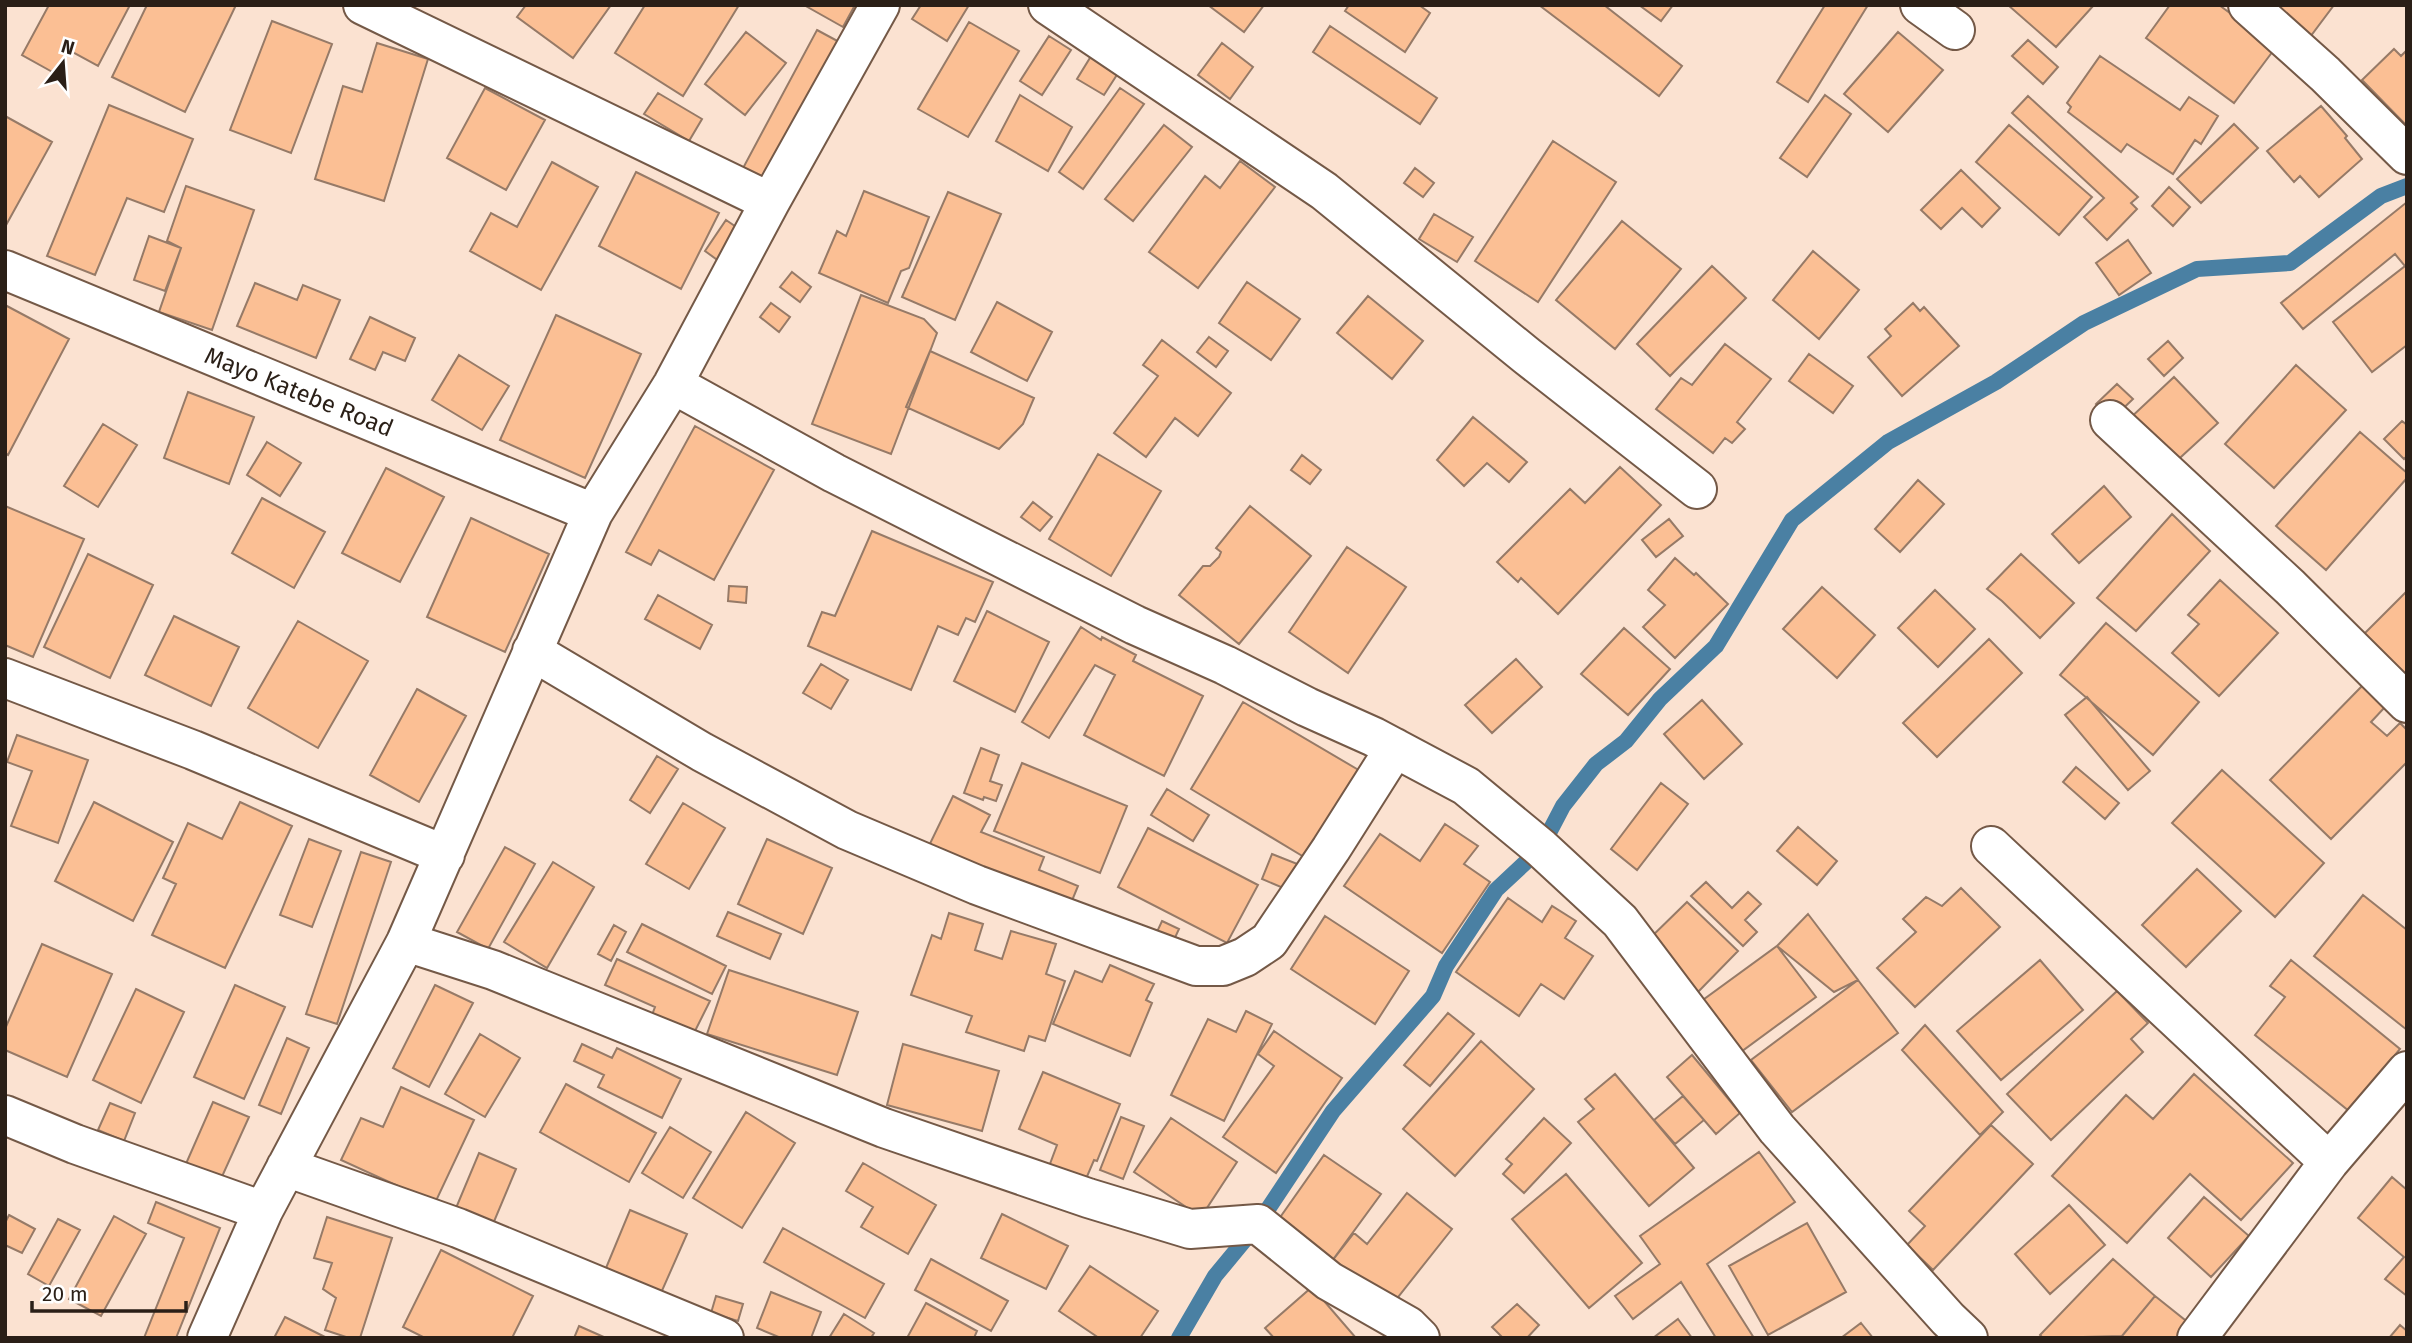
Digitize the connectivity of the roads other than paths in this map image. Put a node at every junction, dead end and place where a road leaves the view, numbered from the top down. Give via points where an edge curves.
1 (363, 5) edge
2 (880, 5) edge
3 (1048, 5) edge
4 (1920, 5) edge
5 (2248, 5) edge
6 (1955, 30) dead end
7 (2407, 155) edge
8 (770, 202) junction
9 (5, 270) edge
10 (673, 384) junction
11 (2109, 420) dead end
12 (1697, 489) dead end
13 (593, 513) junction
14 (532, 651) junction
15 (5, 678) edge
16 (2407, 703) edge
17 (1395, 748) junction
18 (1992, 846) dead end
19 (444, 855) junction
20 (406, 942) junction
21 (2407, 1071) edge
22 (5, 1115) edge
23 (2329, 1162) junction
24 (286, 1167) junction
25 (263, 1211) junction
26 (2202, 1336) edge
27 (207, 1338) edge
28 (724, 1338) edge
29 (1420, 1338) edge
30 (1968, 1338) edge

1 - 8 street
2 - 8 street
3 - 12 street via 1324,191
4 - 6 street
5 - 7 street
8 - 10 street
9 - 13 street, Mayo Katebe Road
10 - 13 street
10 - 17 street via 846,479 1135,625
11 - 16 street via 2290,587
13 - 14 street
14 - 17 street via 702,752 847,830 977,885 1196,966 1223,966 1269,941
14 - 19 street
15 - 19 street via 193,750
17 - 30 street via 1466,786 1620,922 1777,1129
18 - 23 street
19 - 20 street
20 - 24 street
20 - 29 street via 493,970 884,1128 1088,1198 1190,1229 1258,1224 1329,1281 1408,1326
21 - 23 street
22 - 25 street
23 - 26 street
24 - 25 street
24 - 28 street via 458,1228
25 - 27 street

